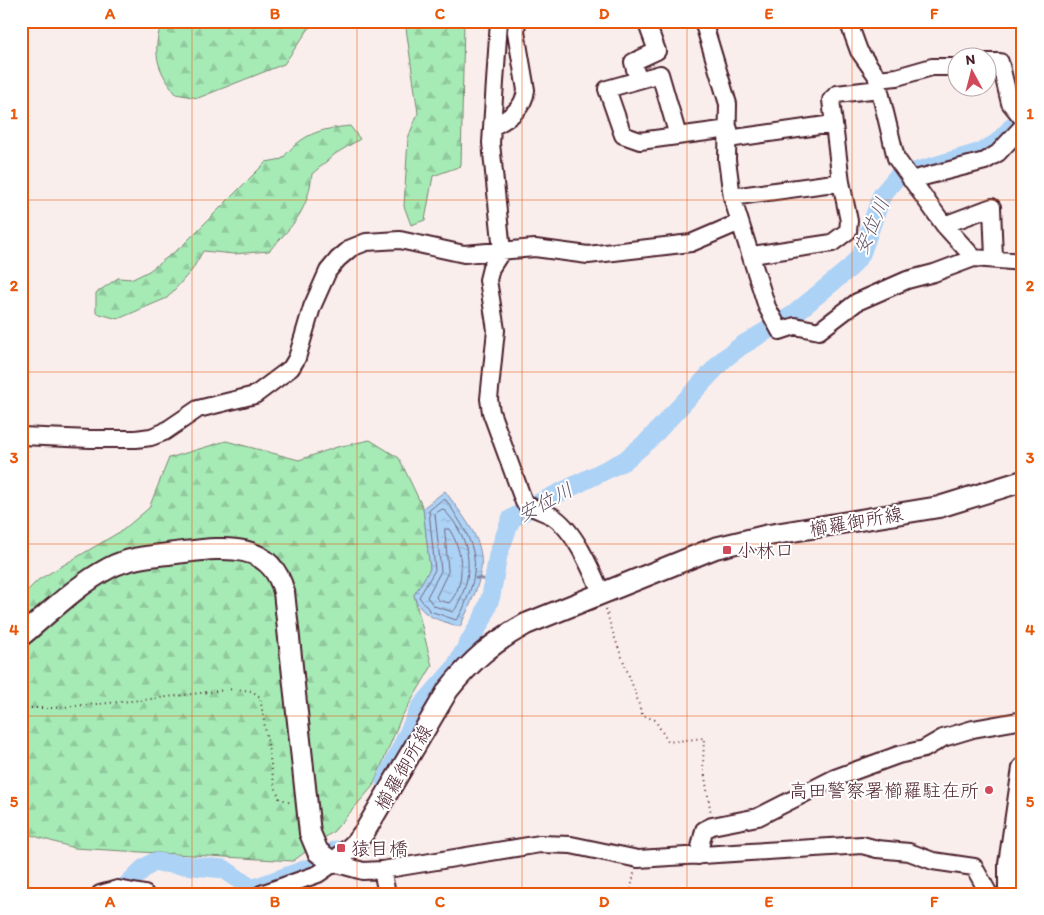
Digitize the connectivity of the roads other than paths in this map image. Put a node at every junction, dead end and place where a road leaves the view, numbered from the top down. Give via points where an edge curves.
1 (499, 21) edge
2 (517, 21) edge
3 (646, 21) edge
4 (703, 21) edge
5 (848, 21) edge
6 (996, 62) edge
7 (946, 67) edge
8 (638, 80) junction
9 (878, 84) junction
10 (1020, 119) edge
11 (834, 124) junction
12 (492, 127) junction
13 (728, 134) junction
14 (678, 136) junction
15 (906, 174) junction
16 (841, 182) junction
17 (732, 197) junction
18 (740, 222) junction
19 (944, 225) junction
20 (502, 250) junction
21 (752, 255) junction
22 (974, 258) junction
23 (994, 258) junction
24 (1023, 262) edge
25 (21, 436) edge
26 (1023, 482) edge
27 (601, 592) junction
28 (21, 636) edge
29 (1023, 720) edge
30 (1023, 768) edge
31 (698, 856) junction
32 (327, 858) junction
33 (382, 870) junction
34 (100, 894) edge
35 (145, 894) edge
36 (262, 894) edge
37 (387, 894) edge
38 (989, 894) edge
39 (1009, 894) edge

1 - 12 street
2 - 12 street via 525,100 511,116
3 - 8 street via 657,51 633,62
4 - 13 street via 728,104
5 - 9 street via 859,51 876,75
6 - 10 street via 1000,62 1006,91
7 - 9 street via 932,67
8 - 14 street via 660,74
8 - 14 street via 607,89 623,135 640,141
9 - 11 street via 837,94 830,100
9 - 15 street via 892,145
10 - 15 street via 998,153 985,161
11 - 13 street
11 - 16 street
12 - 20 street via 492,162
13 - 14 street
13 - 17 street via 727,160
15 - 19 street
16 - 17 street
16 - 21 street via 849,221 848,231 841,238 827,244
17 - 18 street
18 - 20 street via 679,245 588,255 551,249
18 - 21 street
19 - 22 street
19 - 23 street via 992,207
20 - 25 street via 464,254 400,240 366,242 351,248 328,271 312,307 297,358 291,368 255,395 198,409 151,437
20 - 27 street via 488,280 496,330 489,399 493,421 529,506 552,516 569,534
21 - 22 street via 776,325 819,331 857,302 907,280
22 - 23 street
23 - 24 street
26 - 27 main road, 櫛羅御所線 via 939,507 743,540
27 - 32 main road, 櫛羅御所線 via 526,624 479,654 448,690 365,831 355,844
28 - 32 main road via 97,575 127,561 216,549 240,550 260,557 277,571 284,592 310,833
29 - 31 street via 943,738 924,749 898,754 835,778 758,817 712,826 704,830
30 - 39 main road via 1014,816
31 - 33 street via 638,859 571,845 540,844
31 - 38 street via 862,845 974,867
32 - 33 street via 363,871
32 - 36 street via 318,874
33 - 37 street
34 - 35 street via 123,889

